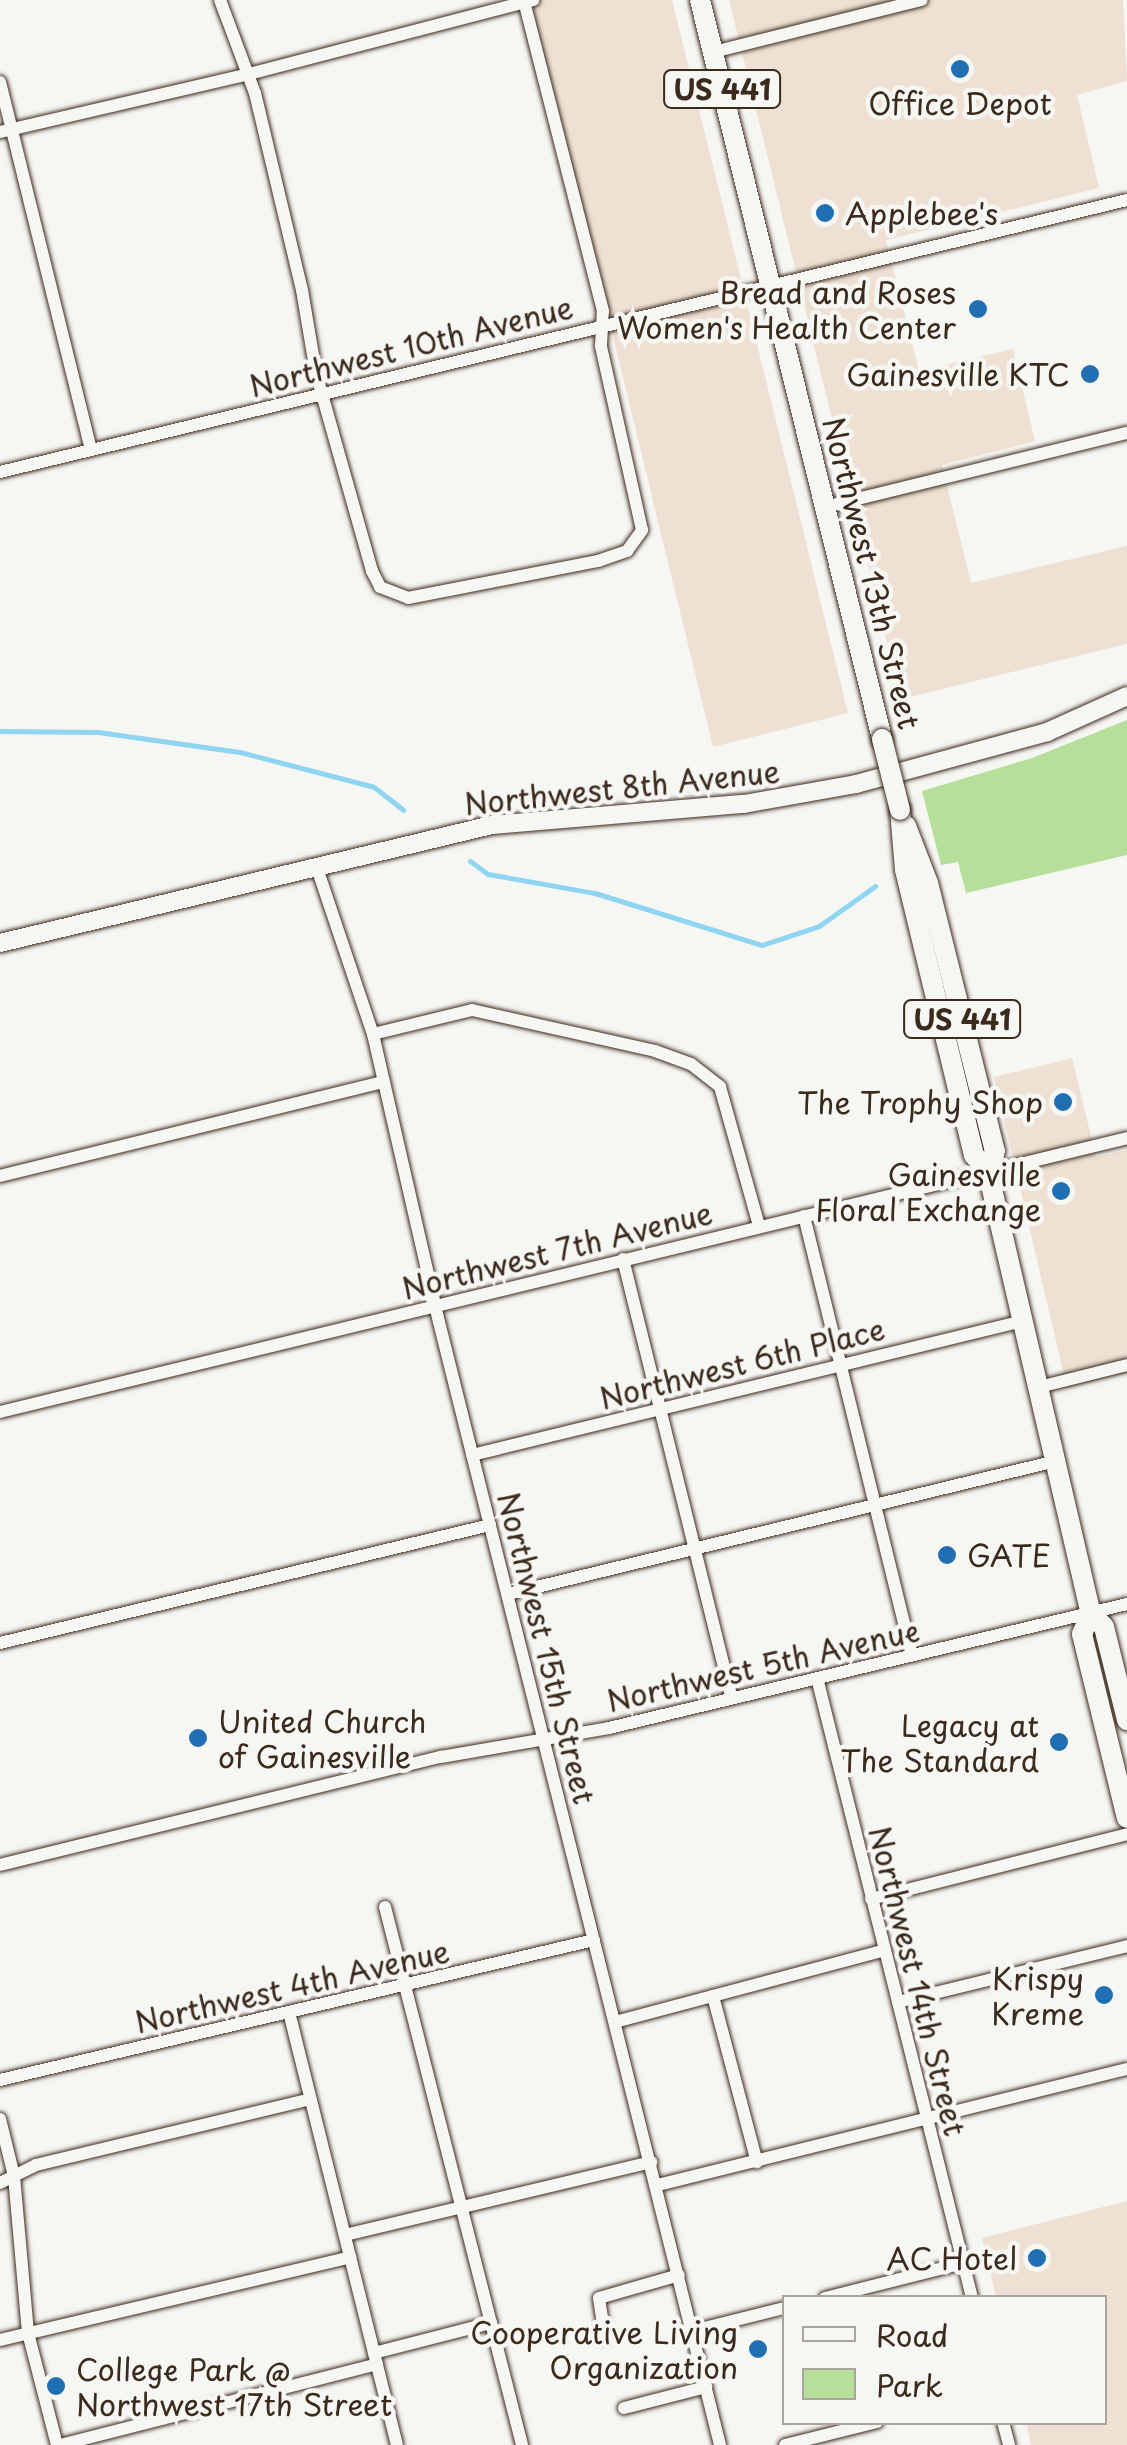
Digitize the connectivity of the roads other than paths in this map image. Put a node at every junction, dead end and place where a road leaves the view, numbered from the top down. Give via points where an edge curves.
1 (220, 0) edge
2 (700, 0) edge
3 (922, 0) edge
4 (527, 1) edge
5 (713, 52) junction
6 (248, 74) junction
7 (0, 82) edge
8 (6, 132) edge
9 (1127, 200) edge
10 (770, 286) junction
11 (602, 325) junction
12 (322, 393) junction
13 (1127, 433) edge
14 (91, 449) junction
15 (0, 472) edge
16 (825, 507) junction
17 (1127, 696) edge
18 (316, 866) junction
19 (0, 943) edge
20 (374, 1034) junction
21 (384, 1082) junction
22 (1127, 1138) edge
23 (988, 1172) junction
24 (0, 1176) edge
25 (804, 1216) junction
26 (758, 1226) junction
27 (624, 1260) junction
28 (435, 1307) junction
29 (1023, 1321) junction
30 (839, 1364) junction
31 (1127, 1365) edge
32 (1038, 1386) junction
33 (660, 1408) junction
34 (0, 1412) edge
35 (472, 1455) junction
36 (1056, 1461) junction
37 (875, 1507) junction
38 (490, 1525) junction
39 (694, 1550) junction
40 (508, 1594) junction
41 (1127, 1604) edge
42 (1091, 1613) junction
43 (0, 1643) edge
44 (912, 1655) junction
45 (817, 1678) junction
46 (730, 1697) junction
47 (1127, 1720) edge
48 (545, 1738) junction
49 (1127, 1818) edge
50 (1127, 1834) edge
51 (0, 1865) edge
52 (871, 1900) junction
53 (385, 1907) dead end
54 (594, 1940) junction
55 (1127, 1946) edge
56 (885, 1950) junction
57 (404, 1986) junction
58 (713, 1996) junction
59 (898, 2002) junction
60 (289, 2012) junction
61 (615, 2022) junction
62 (1127, 2069) edge
63 (0, 2080) edge
64 (310, 2099) junction
65 (928, 2118) junction
66 (0, 2119) edge
67 (651, 2162) junction
68 (757, 2162) junction
69 (14, 2176) junction
70 (0, 2183) edge
71 (658, 2185) junction
72 (464, 2208) junction
73 (345, 2235) junction
74 (350, 2257) junction
75 (964, 2263) junction
76 (679, 2276) junction
77 (838, 2295) edge
78 (971, 2295) edge
79 (782, 2308) edge
80 (491, 2323) junction
81 (692, 2331) junction
82 (28, 2333) junction
83 (605, 2338) dead end
84 (0, 2340) edge
85 (376, 2359) junction
86 (706, 2387) junction
87 (624, 2408) dead end
88 (865, 2425) edge
89 (58, 2445) edge
90 (396, 2445) edge
91 (522, 2445) edge
92 (720, 2445) edge
93 (784, 2445) edge

1 - 6 street
2 - 5 main road, Northwest 13th Street / US 441
3 - 5 street
4 - 6 street
4 - 11 street
5 - 10 main road, Northwest 13th Street / US 441
6 - 8 street
6 - 12 street via 274,162
7 - 8 street
8 - 14 street
9 - 10 street, Northwest 10th Avenue
10 - 11 street, Northwest 10th Avenue
10 - 16 main road, Northwest 13th Street / US 441
11 - 12 street, Northwest 10th Avenue
11 - 12 street via 601,346 642,515 638,541 598,561 430,597 408,598 380,587
12 - 14 street, Northwest 10th Avenue
13 - 16 street
14 - 15 street, Northwest 10th Avenue
16 - 23 main road, Northwest 13th Street / US 441, bridge via 900,810 923,866 996,1151
17 - 18 street, Northwest 8th Avenue via 1046,732 856,784 744,804 492,824
18 - 19 street, Northwest 8th Avenue
18 - 20 street, Northwest 15th Street
20 - 21 street, Northwest 15th Street
20 - 26 street via 472,1010 692,1064 720,1088
21 - 24 street
21 - 28 street, Northwest 15th Street
22 - 23 street, Northwest 7th Avenue
23 - 25 street, Northwest 7th Avenue
23 - 29 main road, Northwest 13th Street / US 441
25 - 26 street, Northwest 7th Avenue
25 - 30 street
26 - 27 street, Northwest 7th Avenue
27 - 28 street, Northwest 7th Avenue
27 - 33 street
28 - 34 street, Northwest 7th Avenue
28 - 35 street, Northwest 15th Street
29 - 30 street, Northwest 6th Place
29 - 32 main road, Northwest 13th Street / US 441
30 - 33 street, Northwest 6th Place
30 - 37 street
31 - 32 street
32 - 36 main road, Northwest 13th Street / US 441
33 - 35 street, Northwest 6th Place
33 - 39 street
35 - 38 street, Northwest 15th Street
36 - 37 street
36 - 42 main road, Northwest 13th Street / US 441
37 - 39 street
37 - 44 street
38 - 40 street, Northwest 15th Street
38 - 43 street
39 - 40 street
39 - 46 street
40 - 48 street, Northwest 15th Street
41 - 42 street, Northwest 5th Avenue
42 - 44 street, Northwest 5th Avenue
42 - 47 main road, Northwest 13th Street / US 441 via 1104,1627
42 - 49 main road, Northwest 13th Street / US 441 via 1082,1634
44 - 45 street, Northwest 5th Avenue
45 - 46 street, Northwest 5th Avenue
45 - 52 street, Northwest 14th Street
46 - 48 street, Northwest 5th Avenue
48 - 51 street, Northwest 5th Avenue
48 - 54 street, Northwest 15th Street
50 - 52 street
52 - 56 street, Northwest 14th Street
53 - 57 street
54 - 57 street, Northwest 4th Avenue
54 - 61 street, Northwest 15th Street
55 - 59 street
56 - 58 street
56 - 59 street, Northwest 14th Street
57 - 60 street, Northwest 4th Avenue
57 - 72 street
58 - 61 street
58 - 68 street
59 - 65 street, Northwest 14th Street
60 - 63 street, Northwest 4th Avenue
60 - 64 street
61 - 67 street, Northwest 15th Street
62 - 65 street
64 - 69 street via 36,2165
64 - 73 street
65 - 68 street
65 - 75 street, Northwest 14th Street
66 - 69 street
67 - 71 street, Northwest 15th Street
67 - 72 street
68 - 71 street
69 - 70 street
69 - 82 street
71 - 76 street, Northwest 15th Street
72 - 73 street
72 - 80 street
73 - 74 street
74 - 82 street
74 - 85 street
75 - 77 street
75 - 78 street, Northwest 14th Street
76 - 81 street, Northwest 15th Street
76 - 83 street via 600,2298
79 - 81 street
80 - 85 street
80 - 91 street
81 - 86 street, Northwest 15th Street
82 - 84 street
82 - 89 street
85 - 89 street
85 - 90 street
86 - 87 street
86 - 92 street, Northwest 15th Street
88 - 93 street

